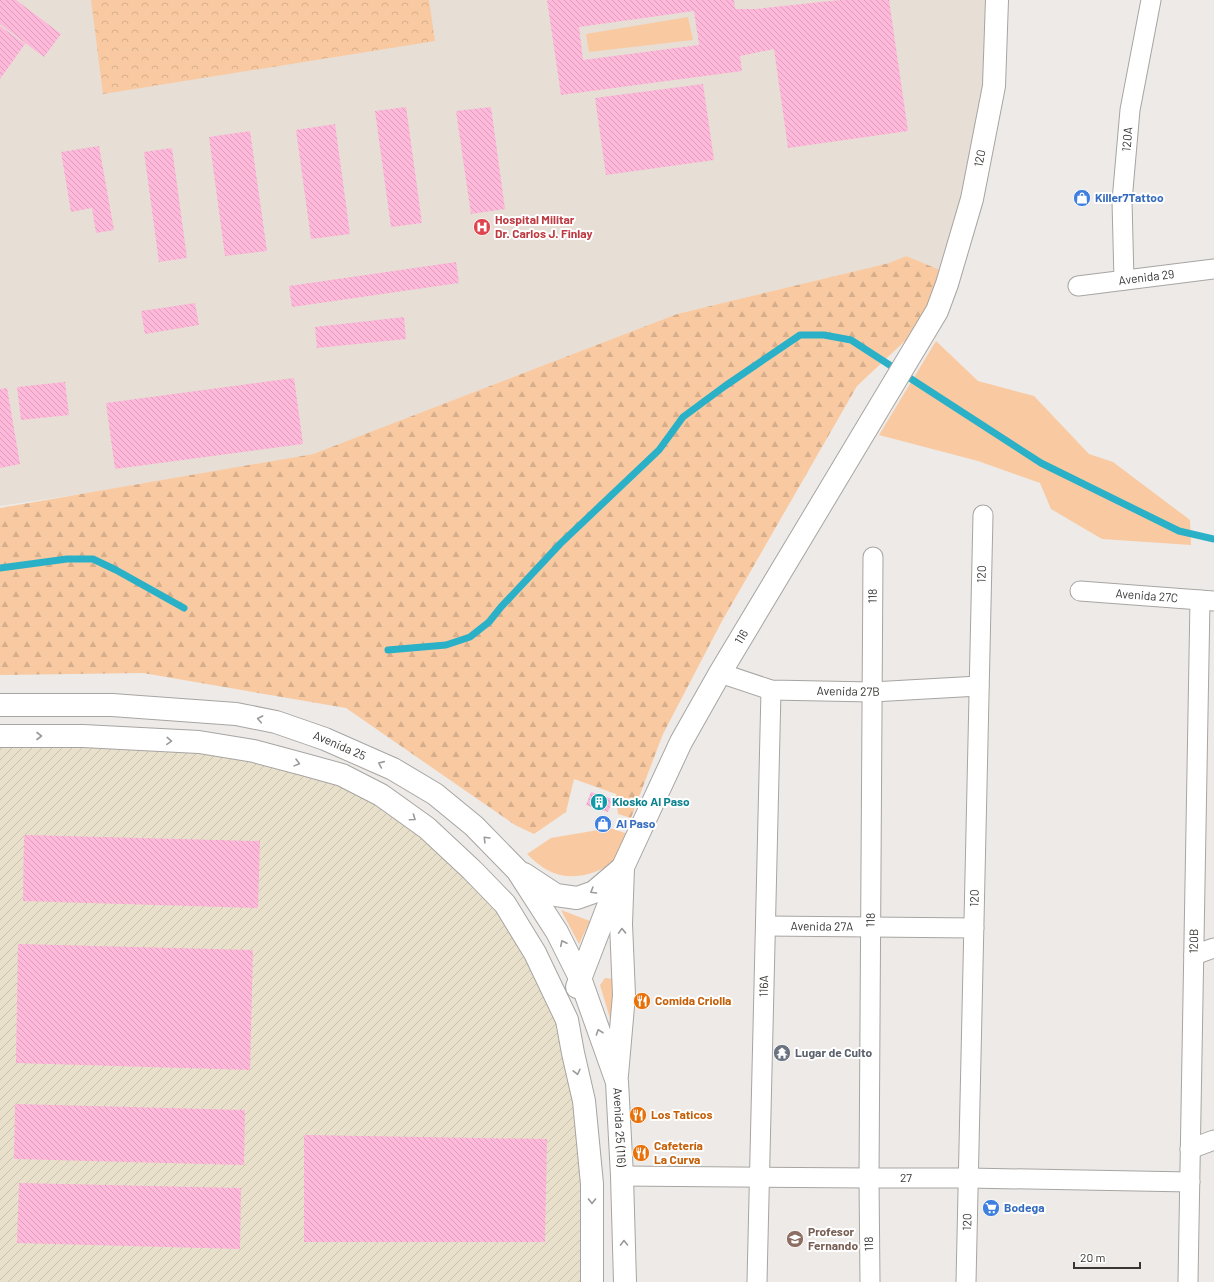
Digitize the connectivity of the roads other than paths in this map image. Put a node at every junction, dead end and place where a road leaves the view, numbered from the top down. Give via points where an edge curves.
1 (997, 0) edge
2 (1151, 0) edge
3 (1214, 269) edge
4 (1124, 280) junction
5 (1078, 286) dead end
6 (875, 415) joint
7 (983, 515) dead end
8 (873, 557) dead end
9 (1080, 591) dead end
10 (1207, 601) edge
11 (720, 673) junction
12 (979, 686) junction
13 (771, 690) junction
14 (872, 692) junction
15 (0, 705) edge
16 (0, 736) edge
17 (1206, 782) edge
18 (623, 867) junction
19 (517, 870) junction
20 (766, 926) junction
21 (870, 926) junction
22 (974, 928) junction
23 (1214, 948) edge
24 (1194, 955) junction
25 (584, 968) junction
26 (623, 972) junction
27 (567, 1020) junction
28 (616, 1082) junction
29 (1214, 1140) edge
30 (1190, 1149) junction
31 (622, 1176) junction
32 (760, 1177) junction
33 (869, 1178) junction
34 (968, 1178) junction
35 (1190, 1182) junction
36 (592, 1282) edge
37 (625, 1282) edge
38 (756, 1282) edge
39 (870, 1282) edge
40 (966, 1282) edge
41 (1188, 1282) edge

1 - 6 main road, 120 via 994,86 972,199 937,311
2 - 4 street, 120A via 1130,110 1122,193
3 - 4 street, Avenida 29
4 - 5 street, Avenida 29
6 - 11 main road, 116
7 - 12 street, 120
8 - 14 street, 118
9 - 10 street, Avenida 27C
10 - 17 street, 120B
11 - 13 street, Avenida 27B
11 - 18 main road, 116 via 681,742
12 - 14 street, Avenida 27B
12 - 22 street, 120
13 - 14 street, Avenida 27B
13 - 20 street, 116A
14 - 21 street, 118
19 -> 15 main road, Avenida 25 via 474,826 429,791 393,769 325,738 276,722 236,714 112,705
16 -> 27 main road via 83,736 199,742 254,751 342,775 381,795 427,828 505,904 535,953
17 - 24 street, 120B
18 -> 19 main road via 594,892 578,898 556,895
18 - 25 main road, 116
26 -> 18 main road
25 -> 19 main road, Avenida 25
20 - 21 street, Avenida 27A
20 - 32 street, 116A
21 - 22 street, Avenida 27A
21 - 33 street, 118
22 - 34 street, 120
23 - 24 street
24 - 30 street, 120B
25 - 26 main road via 599,953 610,955 618,961
25 - 27 main road, 116
28 -> 25 main road, Avenida 25 (116)
26 - 28 main road via 624,995
27 -> 36 main road via 584,1101 592,1184
28 - 31 main road, Avenida 25 (116)
29 - 30 street
30 - 35 street, 120B
31 - 32 street, 27
37 -> 31 main road, Avenida 25 (116)
32 - 33 street, 27
32 - 38 street, 116A
33 - 34 street, 27
33 - 39 street, 118
34 - 35 street, 27
34 - 40 street, 120
35 - 41 street, 120B

